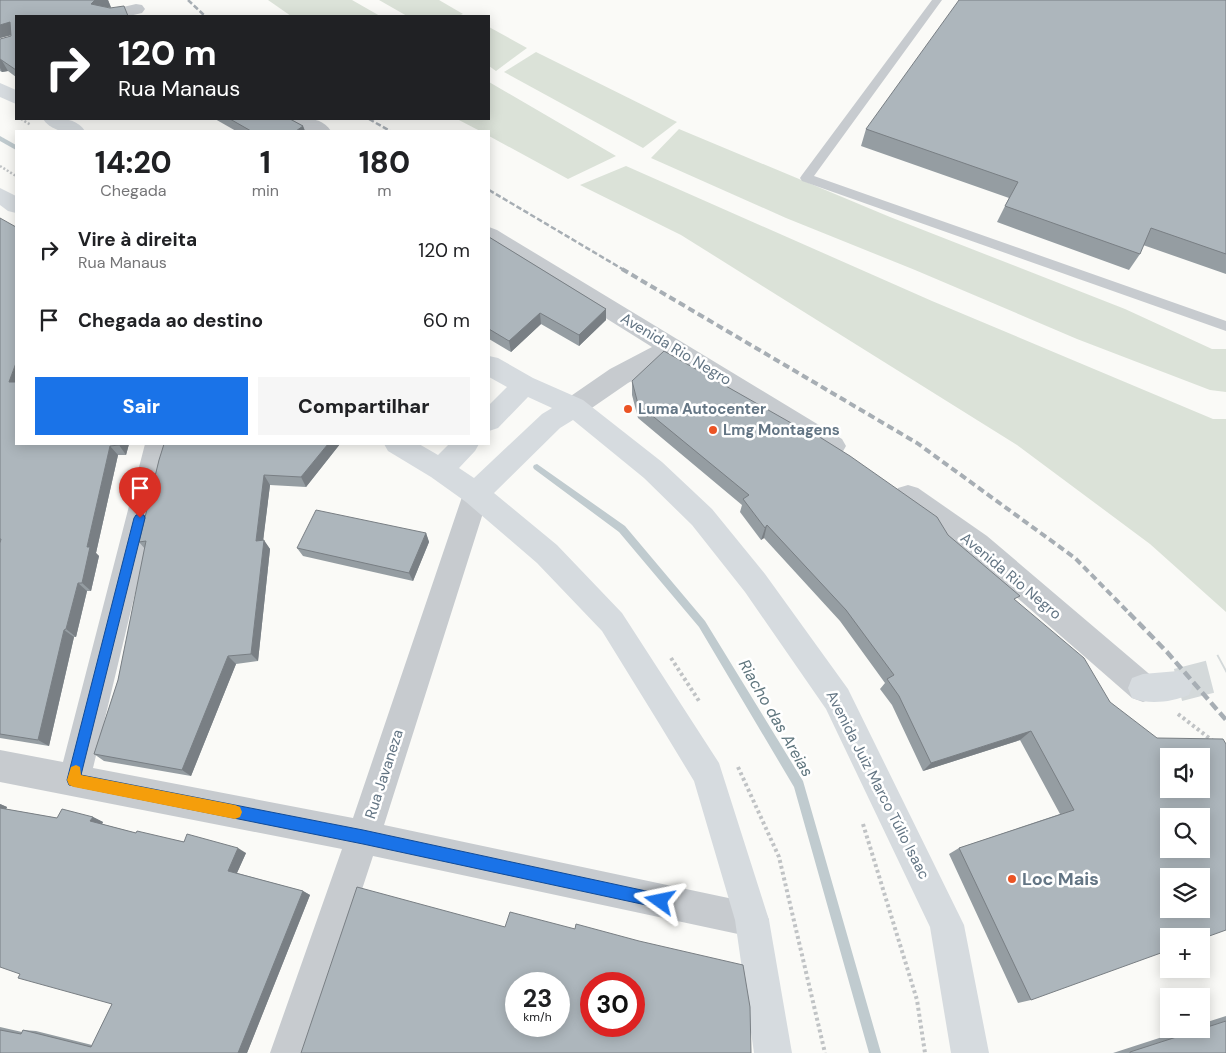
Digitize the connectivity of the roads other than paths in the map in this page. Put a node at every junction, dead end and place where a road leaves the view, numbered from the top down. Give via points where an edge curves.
1 (937, 0) edge
2 (136, 8) edge
3 (112, 15) edge
4 (0, 89) edge
5 (15, 97) edge
6 (55, 120) edge
7 (303, 120) edge
8 (73, 130) edge
9 (319, 130) edge
10 (0, 195) edge
11 (15, 205) edge
12 (490, 236) edge
13 (1226, 326) edge
14 (672, 347) junction
15 (490, 366) edge
16 (524, 385) junction
17 (574, 407) junction
18 (490, 420) edge
19 (158, 445) edge
20 (399, 445) edge
21 (465, 445) edge
22 (854, 459) edge
23 (440, 469) junction
24 (887, 482) edge
25 (476, 494) junction
26 (1178, 685) tunnel mouth
27 (1143, 688) joint
28 (0, 766) edge
29 (74, 780) junction
30 (363, 837) junction
31 (752, 920) junction
32 (289, 1053) edge
33 (773, 1053) edge
34 (970, 1053) edge

1 - 13 lane via 806,178
2 - 3 street
4 - 5 main road
6 - 8 main road
7 - 9 street
10 - 11 main road
12 - 14 street, Avenida Rio Negro
14 - 17 street via 619,376
14 - 22 street, Avenida Rio Negro
15 - 16 main road, Avenida Juiz Marco Túlio Isaac
16 - 17 main road, Avenida Juiz Marco Túlio Isaac
16 - 18 main road
17 - 25 main road via 551,421
17 - 34 main road, Avenida Juiz Marco Túlio Isaac via 653,470 702,517 755,583 836,699 947,925
19 - 29 street
20 - 23 main road
21 - 23 main road
23 - 25 main road
24 - 27 street, Avenida Rio Negro via 977,545
25 - 30 street, Rua Javaneza
25 - 31 main road via 547,554 612,622 708,774
26 - 27 main road
28 - 29 street
29 - 30 street
30 - 31 street
30 - 32 street, Rua Javaneza
31 - 33 main road

